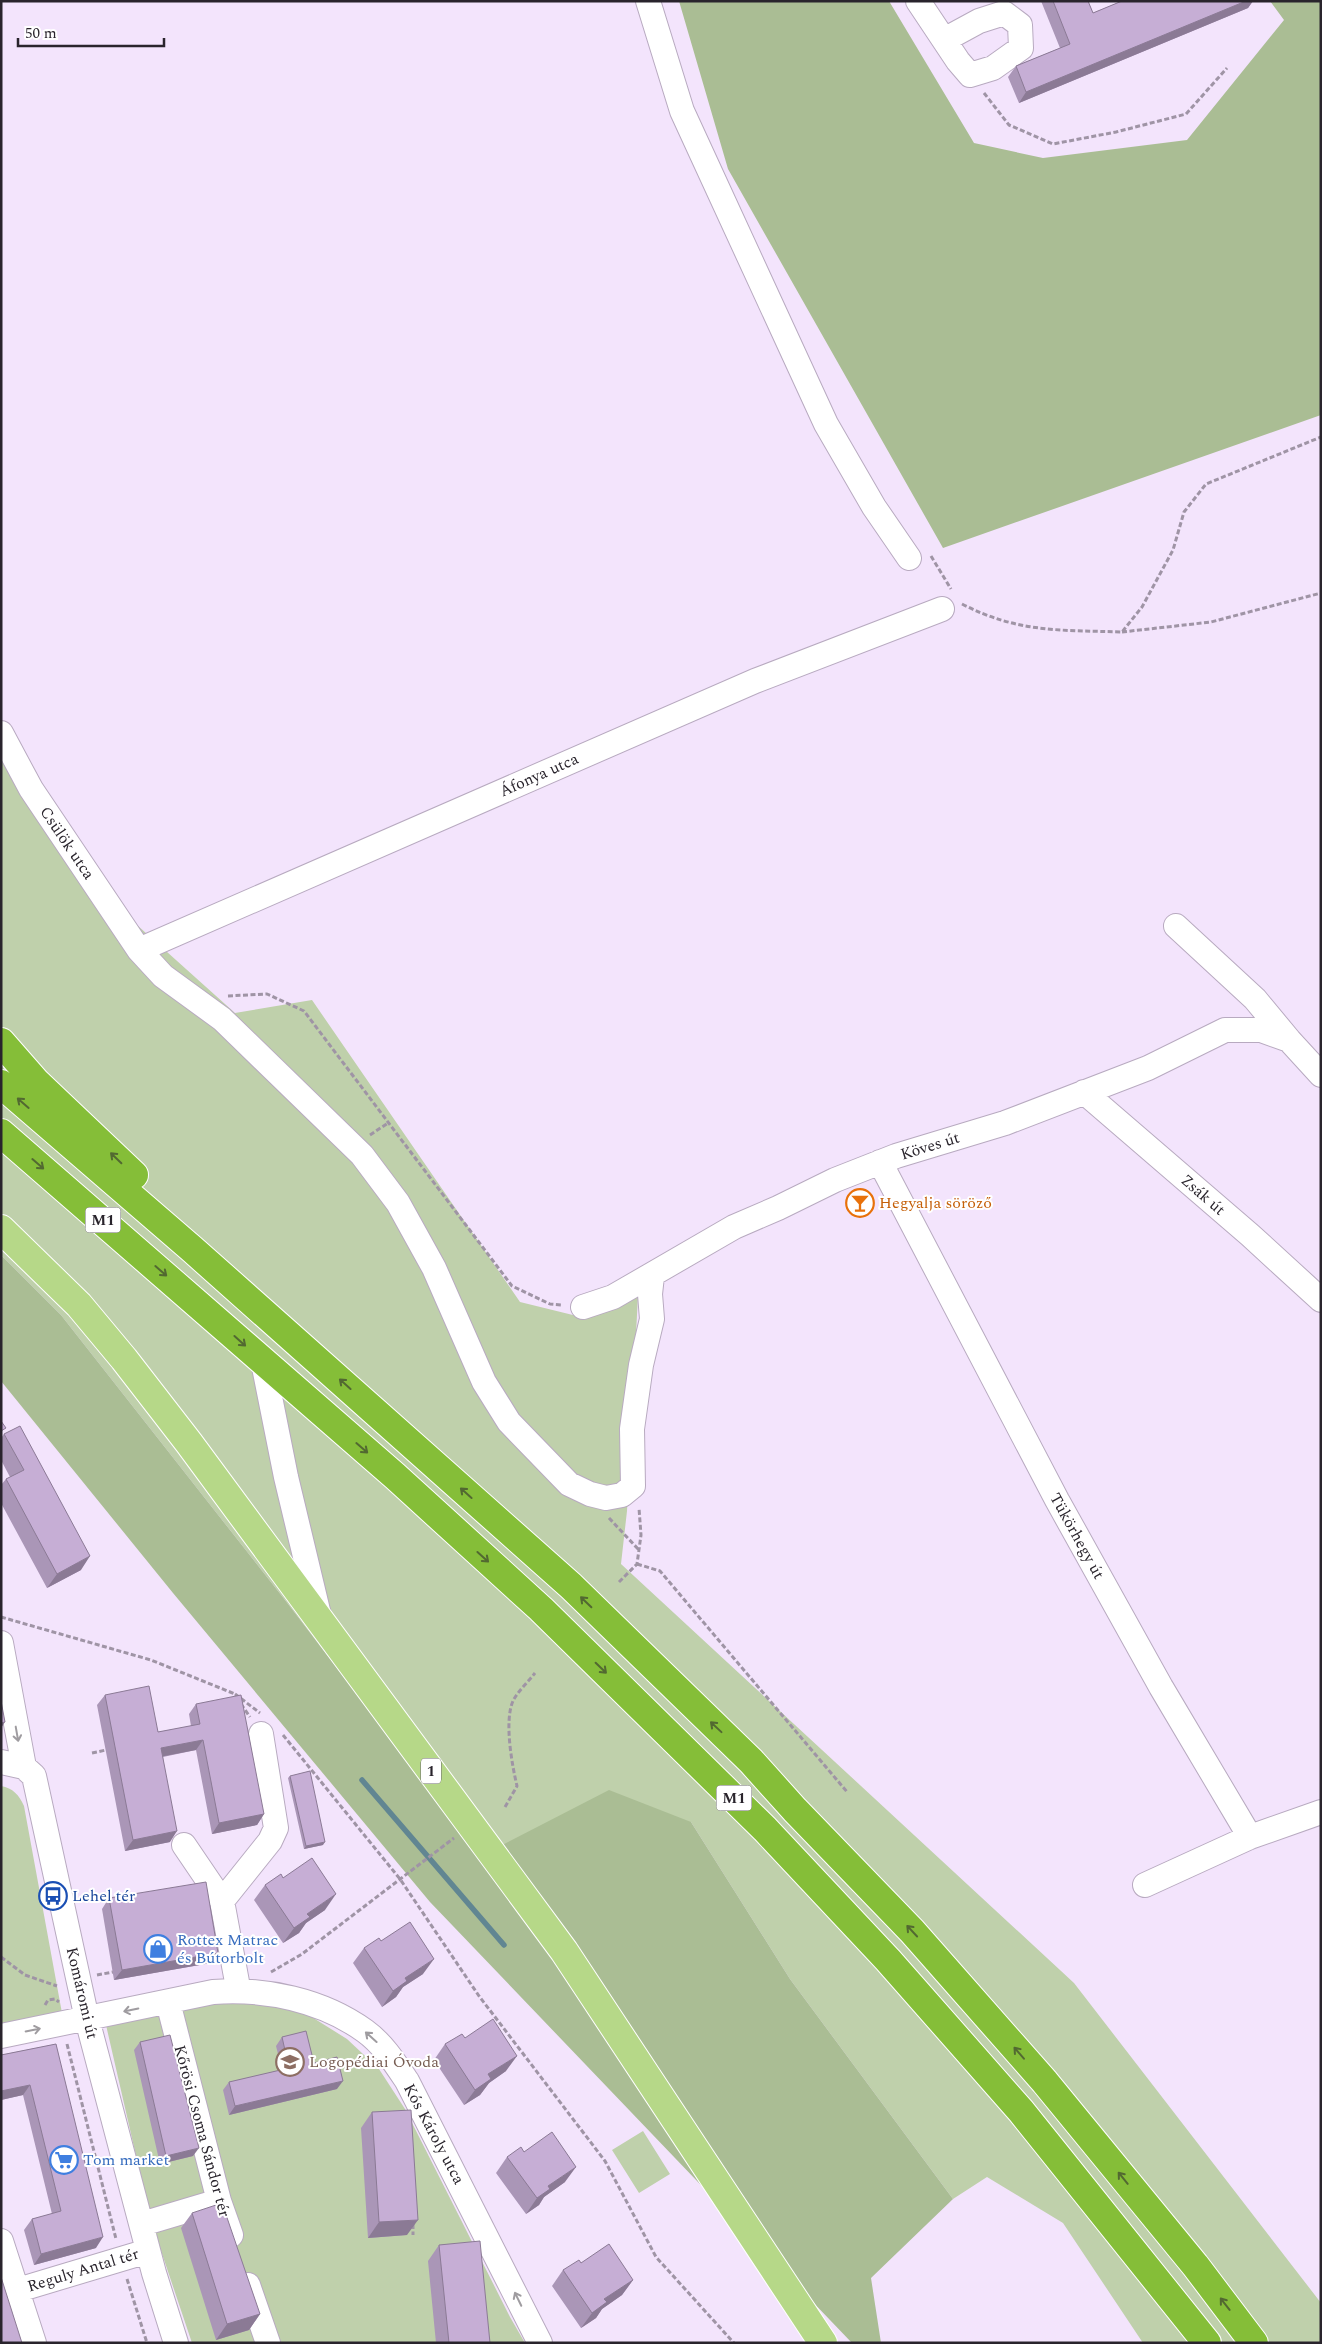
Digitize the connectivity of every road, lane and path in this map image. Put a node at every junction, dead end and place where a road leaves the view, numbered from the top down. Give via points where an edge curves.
1 (648, 1) edge
2 (918, 1) edge
3 (944, 40) junction
4 (1227, 68) dead end
5 (970, 75) junction
6 (1321, 437) edge
7 (909, 558) dead end
8 (1321, 593) edge
9 (951, 606) joint
10 (1122, 632) junction
11 (1, 733) edge
12 (1176, 926) dead end
13 (139, 950) junction
14 (192, 997) junction
15 (1289, 1040) junction
16 (1, 1042) edge
17 (1321, 1075) edge
18 (1, 1084) edge
19 (1084, 1092) junction
20 (388, 1123) junction
21 (378, 1130) dead end
22 (1, 1132) edge
23 (880, 1162) junction
24 (1, 1229) edge
25 (192, 1249) junction
26 (652, 1276) junction
27 (1321, 1300) edge
28 (583, 1307) joint
29 (264, 1362) junction
30 (633, 1486) junction
31 (599, 1496) junction
32 (639, 1550) junction
33 (637, 1564) junction
34 (619, 1582) dead end
35 (1, 1617) edge
36 (320, 1621) junction
37 (1, 1643) edge
38 (535, 1673) dead end
39 (235, 1694) junction
40 (268, 1726) junction
41 (106, 1750) dead end
42 (92, 1753) dead end
43 (12, 1765) edge
44 (848, 1793) dead end
45 (505, 1807) dead end
46 (1321, 1812) edge
47 (458, 1835) dead end
48 (1250, 1837) junction
49 (184, 1845) dead end
50 (400, 1879) junction
51 (1145, 1885) dead end
52 (222, 1901) junction
53 (1, 1957) edge
54 (113, 1972) dead end
55 (270, 1972) dead end
56 (97, 1975) dead end
57 (237, 1982) dead end
58 (57, 1986) dead end
59 (168, 2002) junction
60 (87, 2020) junction
61 (64, 2024) junction
62 (1, 2036) edge
63 (219, 2201) junction
64 (412, 2216) edge
65 (142, 2224) junction
66 (413, 2235) edge
67 (1, 2241) edge
68 (148, 2251) junction
69 (121, 2258) junction
70 (18, 2290) junction
71 (174, 2342) edge
72 (34, 2343) edge
73 (147, 2343) edge
74 (268, 2343) edge
75 (540, 2343) edge
76 (734, 2343) edge
77 (823, 2343) edge
78 (1208, 2343) edge
79 (1254, 2343) edge

1 - 7 street via 682,111 826,424 874,507
2 - 3 street
3 - 5 street
3 - 5 street via 1004,13 1020,25 1021,48 993,68
4 - 5 path via 1186,114 1053,144 1009,125
6 - 10 path via 1206,484 1184,512 1173,550 1142,607
8 - 10 path via 1211,622
9 - 10 path via 1037,629
9 - 13 street, Áfonya utca via 755,681
11 - 13 street, Csülök utca via 31,789
12 - 15 street, Köves út via 1255,999
13 - 14 street, Csülök utca via 163,976
14 - 20 path via 267,994 304,1011
14 - 31 street, Csülök utca via 222,1019 362,1155 398,1203 434,1268 484,1382 509,1422 570,1484
15 - 17 street, Köves út
15 - 19 street, Köves út via 1261,1030 1225,1030 1148,1068
25 -> 16 highway via 141,1182 36,1082
25 -> 18 highway, M1
19 - 23 street, Köves út via 1005,1123
19 - 27 street, Zsák út
20 - 21 path
20 - 28 path via 512,1286 550,1304
22 -> 29 highway, M1
23 - 26 street, Köves út via 734,1227
23 - 48 street, Tükörhegy út via 1057,1500 1161,1687
24 - 36 main road, 1 via 79,1305 124,1359
79 -> 25 highway, M1 via 1195,2265 1045,2082 912,1930 751,1761 570,1586
26 - 28 street, Köves út via 613,1297
26 - 30 street via 652,1319 641,1365 632,1429
29 - 36 street via 286,1477
29 -> 78 highway, M1 via 541,1610 765,1829 888,1960 1021,2111
30 - 31 street via 622,1495
30 - 32 path via 641,1535
31 - 32 path via 603,1511
32 - 33 path
33 - 34 path
33 - 44 path via 660,1571
35 - 39 path via 151,1660
36 - 77 main road, 1 via 564,1951
37 -> 43 street, Komáromi út
38 - 45 path via 513,1702 510,1759 517,1786
39 - 40 path
39 - 40 path
40 - 50 path via 294,1747
40 - 52 street via 277,1826 270,1841
41 - 42 path
43 - 60 street, Komáromi út via 34,1776
46 - 48 street
47 - 50 path
48 - 51 street
49 - 52 street
50 - 55 path via 302,1954
50 - 76 path via 478,1996 605,2161 656,2257
52 - 57 street
53 - 58 path via 25,1975
54 - 56 path
59 -> 60 street, Kós Károly utca
59 - 63 street, Kőrösi Csoma Sándor tér
75 -> 59 street, Kós Károly utca via 407,2081 387,2052 366,2032 308,2003 277,1994 241,1990 213,1992
60 - 61 street, Kós Károly utca
60 - 65 street, Komáromi út
62 -> 61 street, Kós Károly utca
61 - 69 path via 68,2052
63 - 65 street
63 - 74 street, Kőrösi Csoma Sándor tér
64 - 66 path
65 - 68 street, Komáromi út
67 - 70 street, Reguly Antal tér
68 - 69 street, Reguly Antal tér
68 - 71 street, Komáromi út
69 - 70 street, Reguly Antal tér
69 - 73 path
70 - 72 street, Reguly Antal tér

